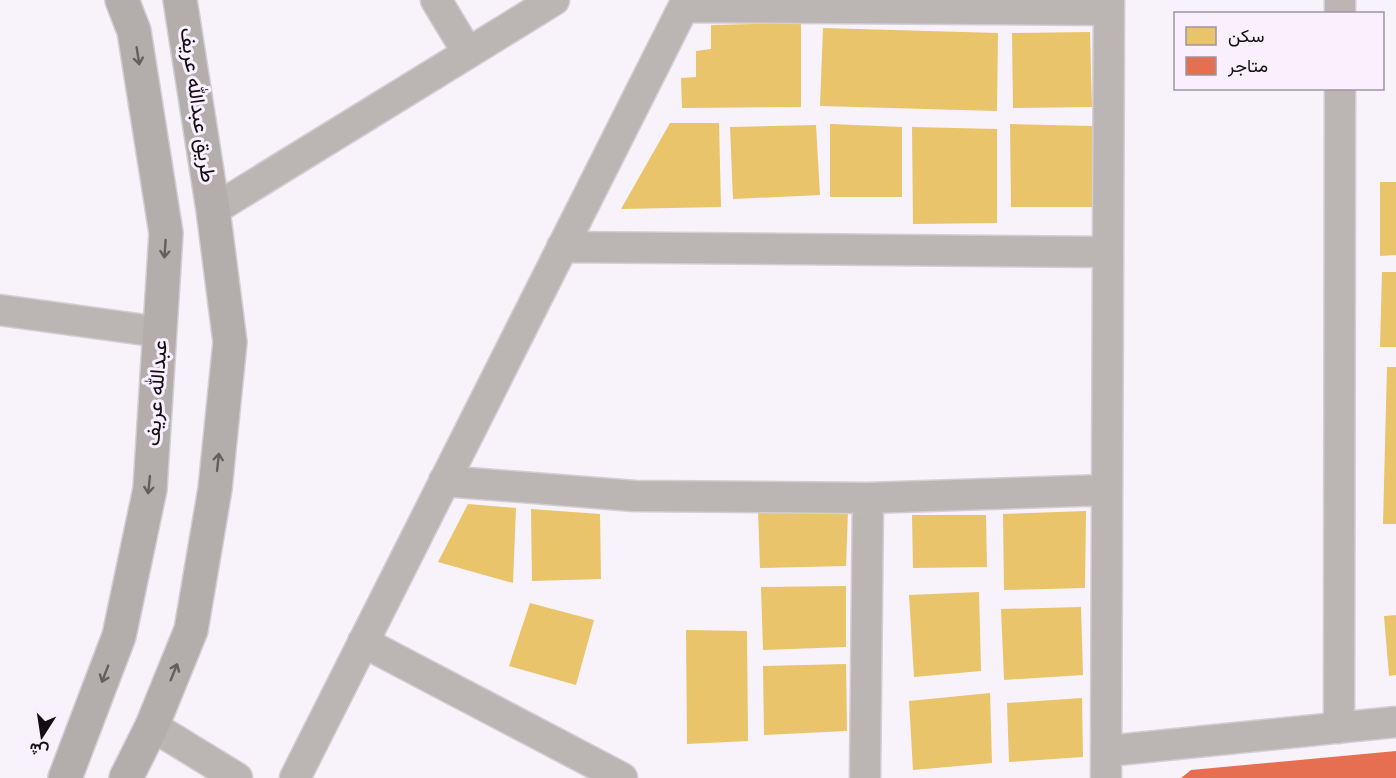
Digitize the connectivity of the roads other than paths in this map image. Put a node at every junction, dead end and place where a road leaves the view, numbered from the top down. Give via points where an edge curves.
1 (122, 0) edge
2 (436, 0) edge
3 (554, 0) edge
4 (182, 3) edge
5 (685, 3) edge
6 (1108, 5) edge
7 (468, 53) junction
8 (1340, 90) edge
9 (213, 210) junction
10 (562, 248) junction
11 (1108, 252) junction
12 (0, 310) edge
13 (160, 332) junction
14 (444, 481) junction
15 (1106, 490) junction
16 (868, 498) junction
17 (363, 642) junction
18 (1396, 722) edge
19 (152, 726) junction
20 (1339, 728) junction
21 (1107, 765) edge
22 (228, 776) edge
23 (65, 778) edge
24 (126, 778) edge
25 (295, 778) edge
26 (622, 778) edge
27 (859, 778) edge

1 -> 13 main road, عبدالله عريف via 134,31 166,233
2 - 7 street
3 - 7 street
4 - 9 main road, طريق عبدالله عريف
5 - 6 street
5 - 10 street
6 - 11 street
7 - 9 street
8 - 20 street
19 -> 9 main road via 191,630 215,489 230,342
10 - 11 street
10 - 14 street
11 - 15 street
12 - 13 street
13 -> 23 main road, عبدالله عريف via 150,489 120,636
14 - 16 street via 635,496
14 - 17 street
15 - 16 street
15 - 21 street
16 - 27 street
17 - 25 street
17 - 26 street
18 - 20 street
19 - 22 street
19 - 24 main road
20 - 21 street

